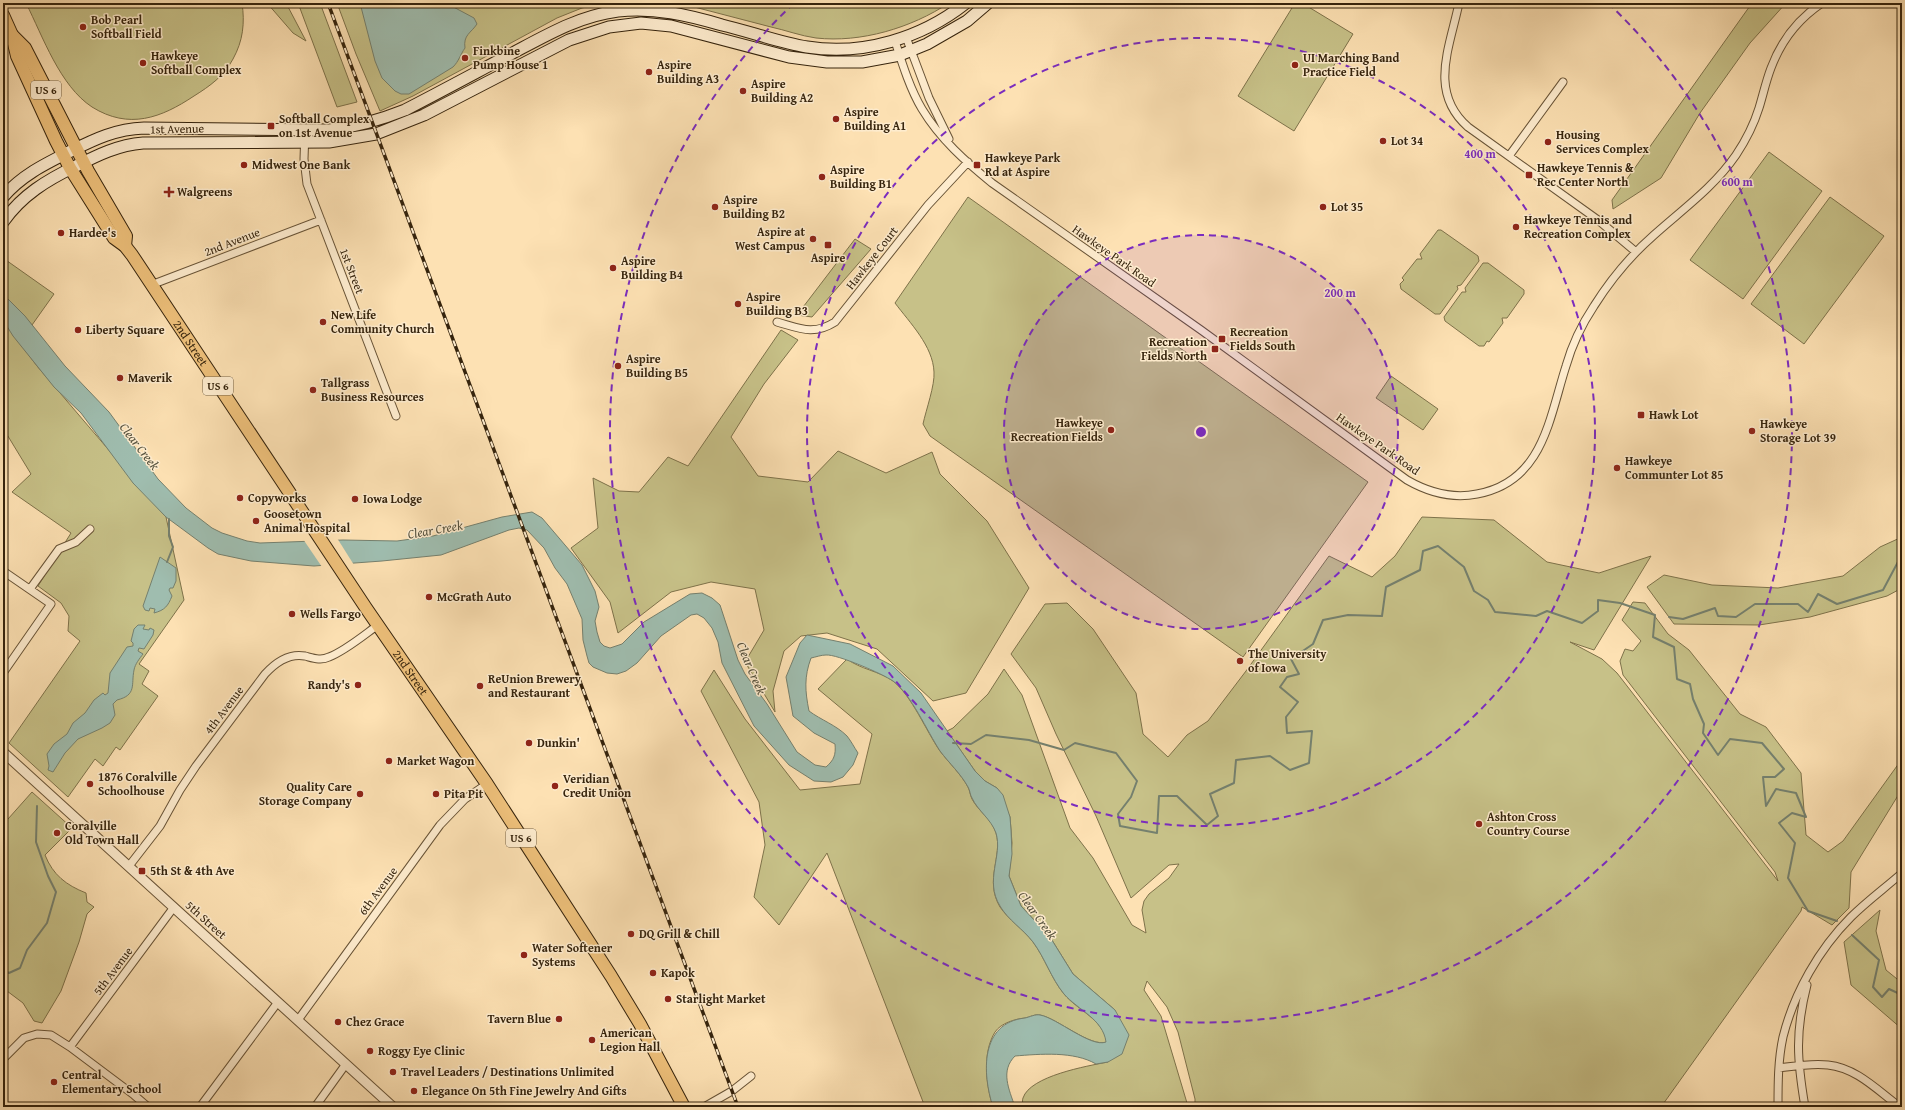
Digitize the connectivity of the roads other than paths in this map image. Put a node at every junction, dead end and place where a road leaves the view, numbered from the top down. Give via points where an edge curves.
1 (966, 3) edge
2 (988, 3) edge
3 (1459, 3) edge
4 (1822, 3) edge
5 (3, 15) edge
6 (12, 35) junction
7 (901, 39) junction
8 (911, 51) junction
9 (900, 55) junction
10 (1563, 82) dead end
11 (305, 130) junction
12 (304, 143) junction
13 (76, 148) junction
14 (63, 155) junction
15 (1509, 156) junction
16 (83, 162) junction
17 (968, 162) junction
18 (70, 168) junction
19 (3, 198) edge
20 (321, 220) junction
21 (3, 222) edge
22 (125, 246) junction
23 (1636, 252) junction
24 (151, 285) junction
25 (777, 322) dead end
26 (396, 416) dead end
27 (90, 529) dead end
28 (3, 571) edge
29 (30, 589) junction
30 (378, 625) junction
31 (3, 672) edge
32 (3, 752) edge
33 (487, 784) junction
34 (129, 866) junction
35 (1902, 873) edge
36 (174, 907) junction
37 (1810, 972) junction
38 (278, 1002) junction
39 (298, 1020) junction
40 (70, 1047) junction
41 (3, 1059) edge
42 (346, 1064) junction
43 (1798, 1066) junction
44 (1778, 1068) junction
45 (750, 1076) dead end
46 (148, 1107) edge
47 (200, 1107) edge
48 (315, 1107) edge
49 (393, 1107) edge
50 (684, 1107) edge
51 (704, 1107) edge
52 (1778, 1107) edge
53 (1805, 1107) edge
54 (1900, 1107) edge

1 - 7 main road, 1st Avenue via 932,26
2 - 8 main road, 1st Avenue via 958,27
3 - 15 street via 1444,75 1448,102 1461,121
4 - 23 street, Hawkeye Park Road via 1800,21 1783,42 1770,69 1756,117 1736,155 1713,184
5 - 6 main road, 2nd Street / US 6
6 - 13 main road, 2nd Street / US 6 via 26,48
6 - 14 main road, 2nd Street / US 6 via 17,56
7 - 8 street, Hawkeye Park Road
7 - 9 street, Hawkeye Park Road
7 - 11 main road, 1st Avenue via 851,49 808,47 673,12 618,11 563,26 405,110 350,128
8 - 9 main road, 1st Avenue
8 - 17 street, Hawkeye Park Road via 940,123
9 - 12 main road, 1st Avenue via 856,62 807,60 672,26 623,24 596,30 570,40 424,115 376,134 330,142
9 - 17 street, Hawkeye Park Road via 922,110 953,149
10 - 15 street
11 - 12 street, 1st Street
11 - 13 main road, 1st Avenue via 134,129 111,133
12 - 16 main road, 1st Avenue via 246,141 131,144 109,150
12 - 20 street, 1st Street via 304,171
13 - 14 main road, 1st Avenue
13 - 16 main road, 2nd Street / US 6
14 - 18 main road, 2nd Street / US 6
14 - 19 main road, 1st Avenue via 30,172
15 - 23 street via 1604,224
16 - 18 main road, 1st Avenue
16 - 22 main road, 2nd Street / US 6 via 126,236
17 - 23 street, Hawkeye Park Road via 992,183 1201,330 1407,480 1428,490 1450,495 1471,495 1495,490 1530,464 1546,434 1566,363 1575,341 1603,292
17 - 25 street, Hawkeye Court via 928,205 835,322 816,331
18 - 21 main road, 1st Avenue via 27,195
18 - 22 main road, 2nd Street / US 6 via 114,238
20 - 24 street, 2nd Avenue
20 - 26 street, 1st Street
22 - 24 main road, 2nd Street / US 6
24 - 30 main road, 2nd Street / US 6
27 - 29 street via 76,542 59,549
28 - 29 street
29 - 31 street via 51,604
30 - 33 main road, 2nd Street / US 6
30 - 34 street, 4th Avenue via 330,657 319,659 295,656 273,666 196,766 160,826
32 - 34 street, 5th Street
33 - 39 street, 6th Avenue via 465,799 440,824
33 - 50 main road, 2nd Street / US 6 via 617,986
34 - 36 street, 5th Street
35 - 37 street via 1844,925
36 - 38 street, 5th Street
36 - 40 street, 5th Avenue
37 - 43 street via 1802,1004
37 - 44 street via 1788,1021
38 - 39 street, 5th Street
38 - 47 street
39 - 42 street, 5th Street
40 - 41 street via 51,1035 37,1034 24,1038
40 - 46 street
42 - 48 street
42 - 49 street, 5th Street
43 - 44 street
43 - 53 street
43 - 54 street via 1829,1065 1850,1071
44 - 52 street
45 - 51 street via 732,1091

